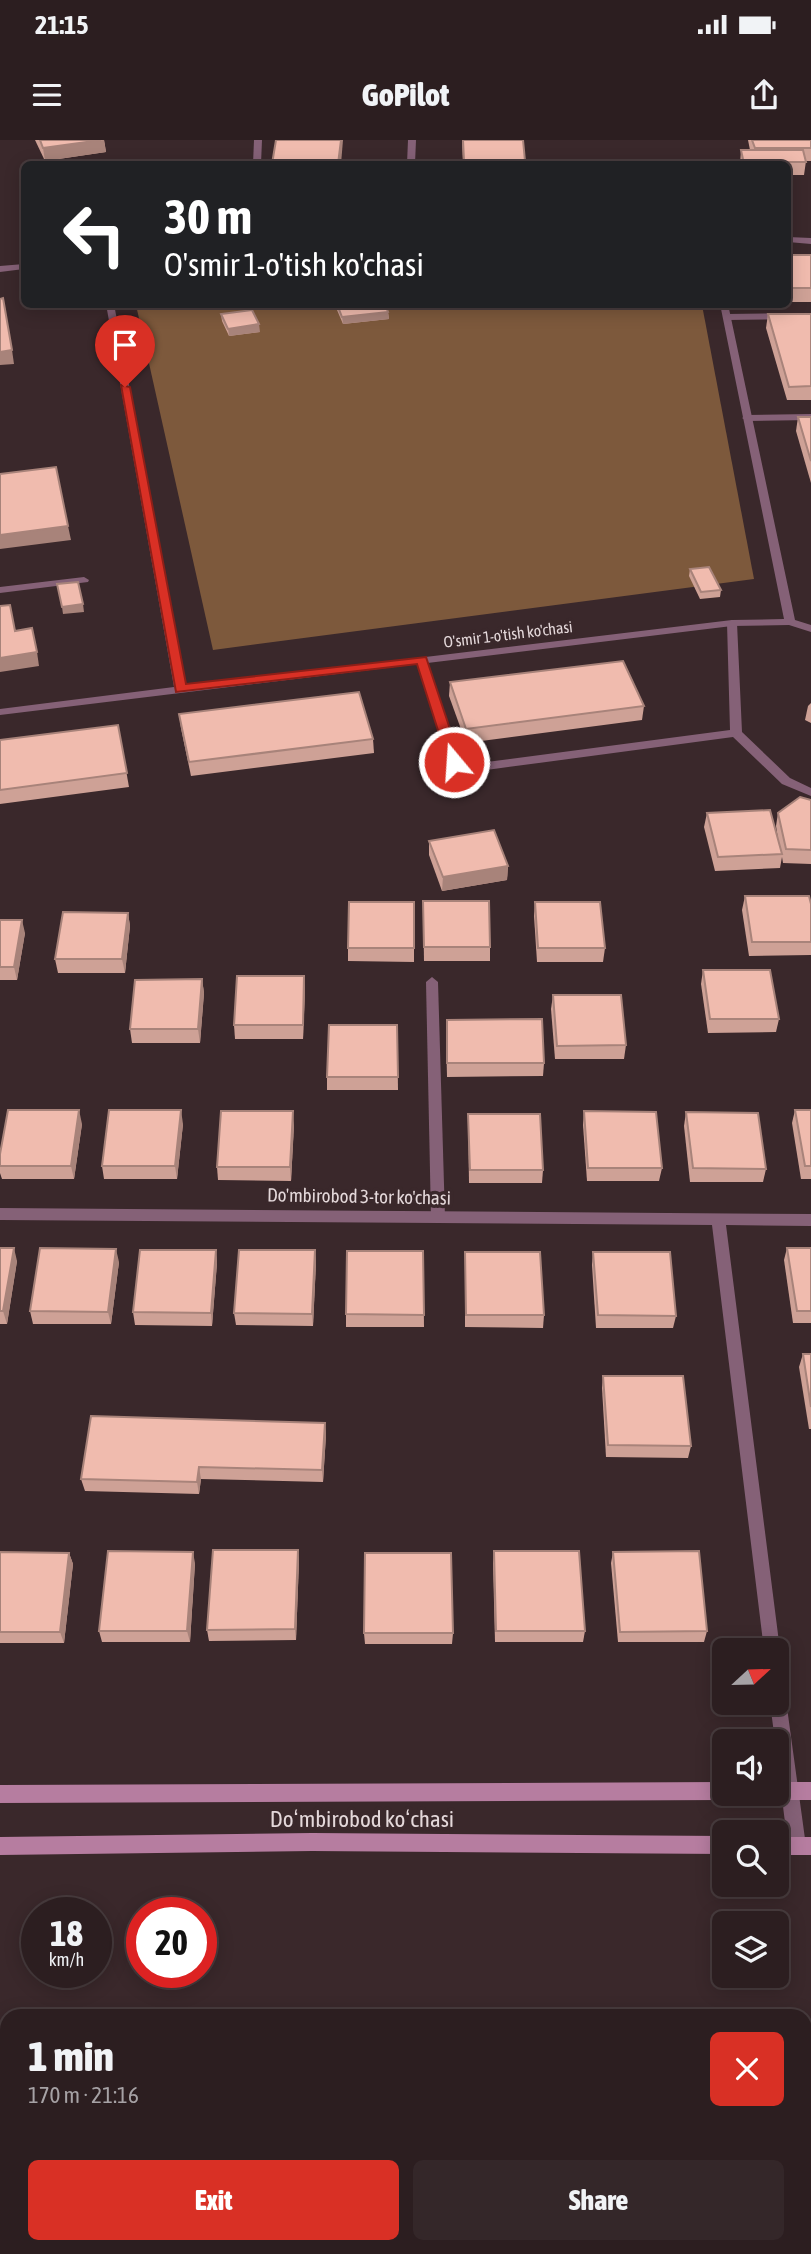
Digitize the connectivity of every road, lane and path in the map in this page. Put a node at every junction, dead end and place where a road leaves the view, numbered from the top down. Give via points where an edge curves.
1 (258, 140) edge
2 (412, 140) edge
3 (257, 161) edge
4 (411, 161) edge
5 (791, 240) edge
6 (811, 240) edge
7 (21, 267) edge
8 (0, 269) edge
9 (111, 308) edge
10 (725, 308) edge
11 (811, 316) edge
12 (727, 317) junction
13 (747, 418) junction
14 (811, 418) edge
15 (84, 580) dead end
16 (0, 590) edge
17 (790, 622) junction
18 (732, 623) junction
19 (811, 629) edge
20 (422, 660) junction
21 (180, 689) junction
22 (0, 712) edge
23 (736, 733) junction
24 (811, 792) edge
25 (432, 982) dead end
26 (0, 1214) edge
27 (438, 1218) junction
28 (718, 1220) junction
29 (811, 1220) edge
30 (770, 1638) edge
31 (712, 1791) edge
32 (789, 1791) edge
33 (811, 1791) edge
34 (0, 1794) edge
35 (789, 1806) edge
36 (712, 1845) edge
37 (0, 1846) edge
38 (804, 1846) edge

1 - 3 street
2 - 4 street
5 - 6 street
7 - 8 street
9 - 21 street
10 - 12 street
11 - 12 street
12 - 13 street
13 - 14 street
13 - 17 street
15 - 16 street
17 - 18 street, O'smir 1-o'tish ko'chasi
17 - 19 street, O'smir 1-o'tish ko'chasi
18 - 20 street, O'smir 1-o'tish ko'chasi
18 - 23 street
20 - 21 street, O'smir 1-o'tish ko'chasi
20 - 23 street via 454,762 479,767
21 - 22 street, O'smir 1-o'tish ko'chasi
23 - 24 street via 786,781
25 - 27 street
26 - 27 street, Do'mbirobod 3-tor ko'chasi
27 - 28 street, Do'mbirobod 3-tor ko'chasi
28 - 29 street, Do'mbirobod 3-tor ko'chasi
28 - 30 street
31 - 34 main road, Doʻmbirobod koʻchasi
32 - 33 main road
35 - 38 street
36 - 37 main road, Doʻmbirobod koʻchasi via 312,1842

